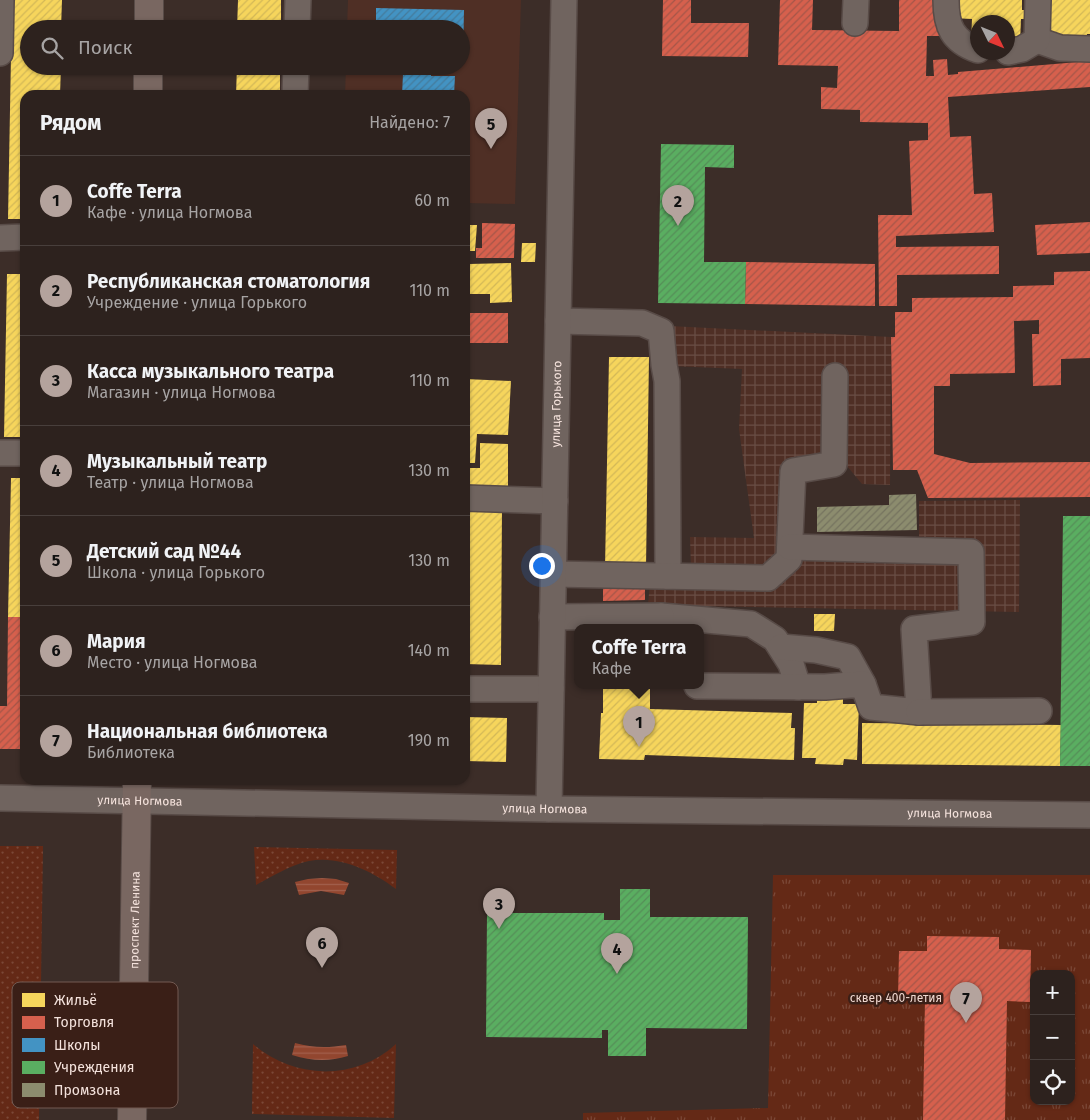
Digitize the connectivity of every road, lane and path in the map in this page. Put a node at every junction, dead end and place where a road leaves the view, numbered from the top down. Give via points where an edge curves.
1 (1, 0) edge
2 (149, 0) edge
3 (298, 0) edge
4 (564, 0) edge
5 (946, 0) edge
6 (1038, 0) edge
7 (148, 20) edge
8 (297, 20) edge
9 (1037, 40) junction
10 (970, 48) edge
11 (1090, 48) edge
12 (1015, 50) edge
13 (0, 53) edge
14 (148, 75) edge
15 (296, 75) edge
16 (148, 90) edge
17 (295, 90) edge
18 (20, 237) edge
19 (0, 238) edge
20 (558, 321) junction
21 (835, 376) dead end
22 (0, 453) edge
23 (20, 453) edge
24 (470, 498) edge
25 (555, 501) junction
26 (790, 547) junction
27 (553, 574) junction
28 (668, 576) junction
29 (552, 616) junction
30 (661, 622) edge
31 (781, 647) junction
32 (863, 684) junction
33 (704, 686) edge
34 (798, 687) junction
35 (470, 689) edge
36 (551, 689) junction
37 (1039, 711) dead end
38 (919, 712) junction
39 (136, 790) edge
40 (0, 798) edge
41 (549, 809) junction
42 (1090, 815) edge
43 (134, 982) edge

1 - 13 street
2 - 7 main road
3 - 8 street
4 - 20 street, улица Горького
5 - 10 street via 951,33
6 - 9 street
9 - 11 street via 1060,48
9 - 12 street
14 - 16 main road
15 - 17 street
18 - 19 street
20 - 25 street, улица Горького
20 - 28 street via 642,323 661,331 667,381
21 - 26 street via 834,464 793,471
22 - 23 street
24 - 25 street
25 - 27 street, улица Горького
26 - 28 street via 789,559 768,578
26 - 38 street via 971,552 972,622 914,629
27 - 28 street
27 - 29 street, улица Горького
29 - 30 street
29 - 36 street, улица Горького
30 - 31 street via 751,624 775,638
31 - 32 street via 848,657
31 - 34 street via 791,664
32 - 34 street
32 - 38 street via 871,707
33 - 34 street
35 - 36 street
36 - 41 street, улица Горького
37 - 38 street
39 - 40 street, улица Ногмова
39 - 41 street, улица Ногмова
39 - 43 main road, проспект Ленина
41 - 42 street, улица Ногмова

